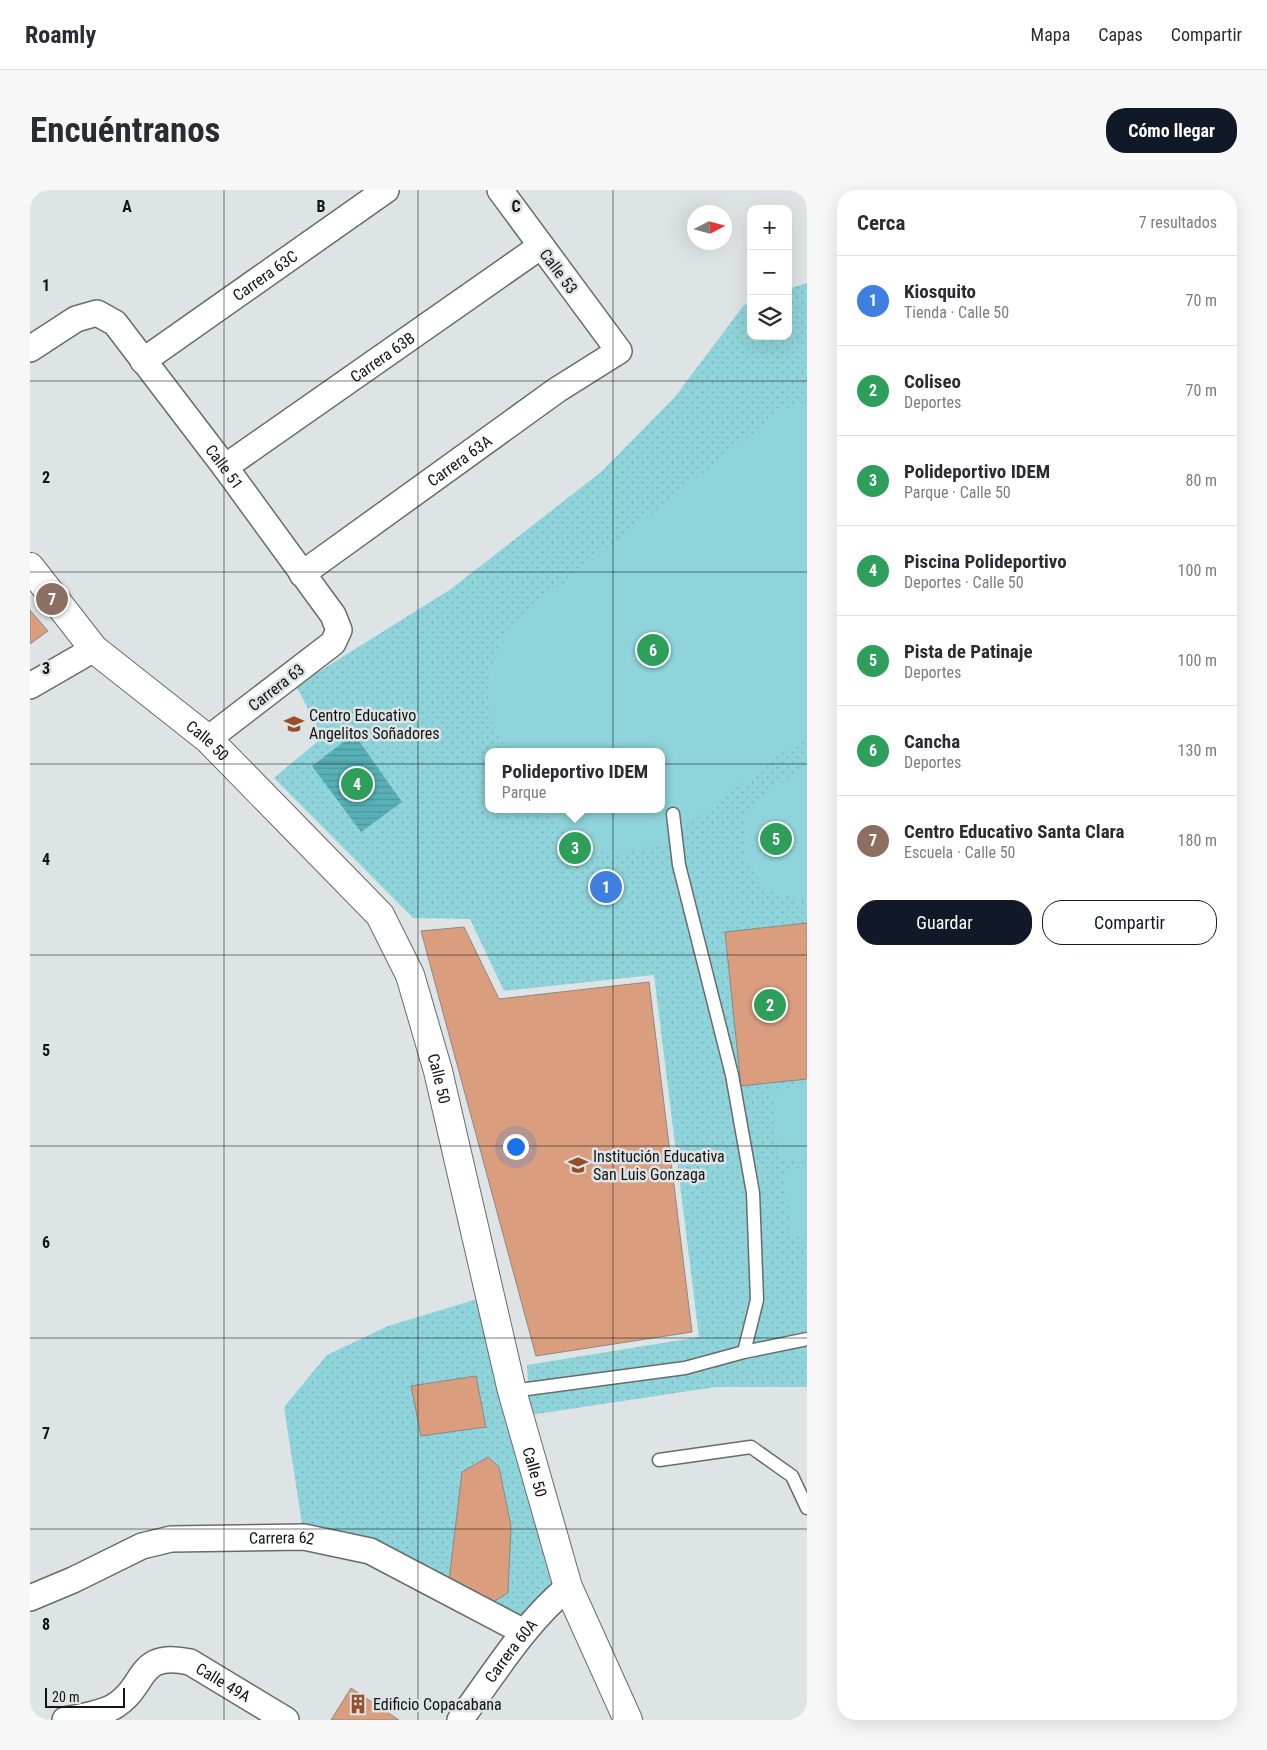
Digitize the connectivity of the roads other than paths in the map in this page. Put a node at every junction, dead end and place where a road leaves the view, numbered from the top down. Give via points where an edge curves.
1 (386, 190) edge
2 (500, 190) edge
3 (541, 246) junction
4 (30, 349) edge
5 (619, 350) joint
6 (143, 361) junction
7 (225, 467) junction
8 (30, 567) edge
9 (302, 574) junction
10 (339, 630) joint
11 (94, 649) junction
12 (30, 686) edge
13 (208, 739) junction
14 (673, 814) dead end
15 (807, 1339) edge
16 (744, 1352) junction
17 (512, 1391) junction
18 (659, 1460) dead end
19 (807, 1508) edge
20 (568, 1587) junction
21 (30, 1598) edge
22 (524, 1632) junction
23 (65, 1720) edge
24 (286, 1720) edge
25 (460, 1720) edge
26 (628, 1720) edge

1 - 6 street, Carrera 63C
2 - 3 street, Calle 53
3 - 5 street, Calle 53
3 - 7 street, Carrera 63B
4 - 6 street, Calle 51 via 76,319 96,313 115,323
5 - 9 street, Carrera 63A via 557,390
6 - 7 street, Calle 51
7 - 9 street, Calle 51
8 - 11 main road, Calle 50
9 - 10 street, Calle 51 via 333,616
10 - 13 street, Carrera 63 via 333,643
11 - 12 street
11 - 13 main road, Calle 50
13 - 17 main road, Calle 50 via 380,915 410,975 438,1071
14 - 16 lane via 679,865 732,1075 753,1192 756,1300
15 - 16 lane
16 - 17 lane via 685,1368
17 - 20 main road, Calle 50
18 - 19 lane via 751,1447 792,1476
20 - 22 street, Carrera 60A
20 - 26 main road, Calle 50
21 - 22 street, Carrera 62 via 142,1546 171,1539 304,1537 370,1551
22 - 25 street, Carrera 60A
23 - 24 street, Calle 49A via 113,1706 128,1694 144,1670 158,1661 173,1659 190,1662

